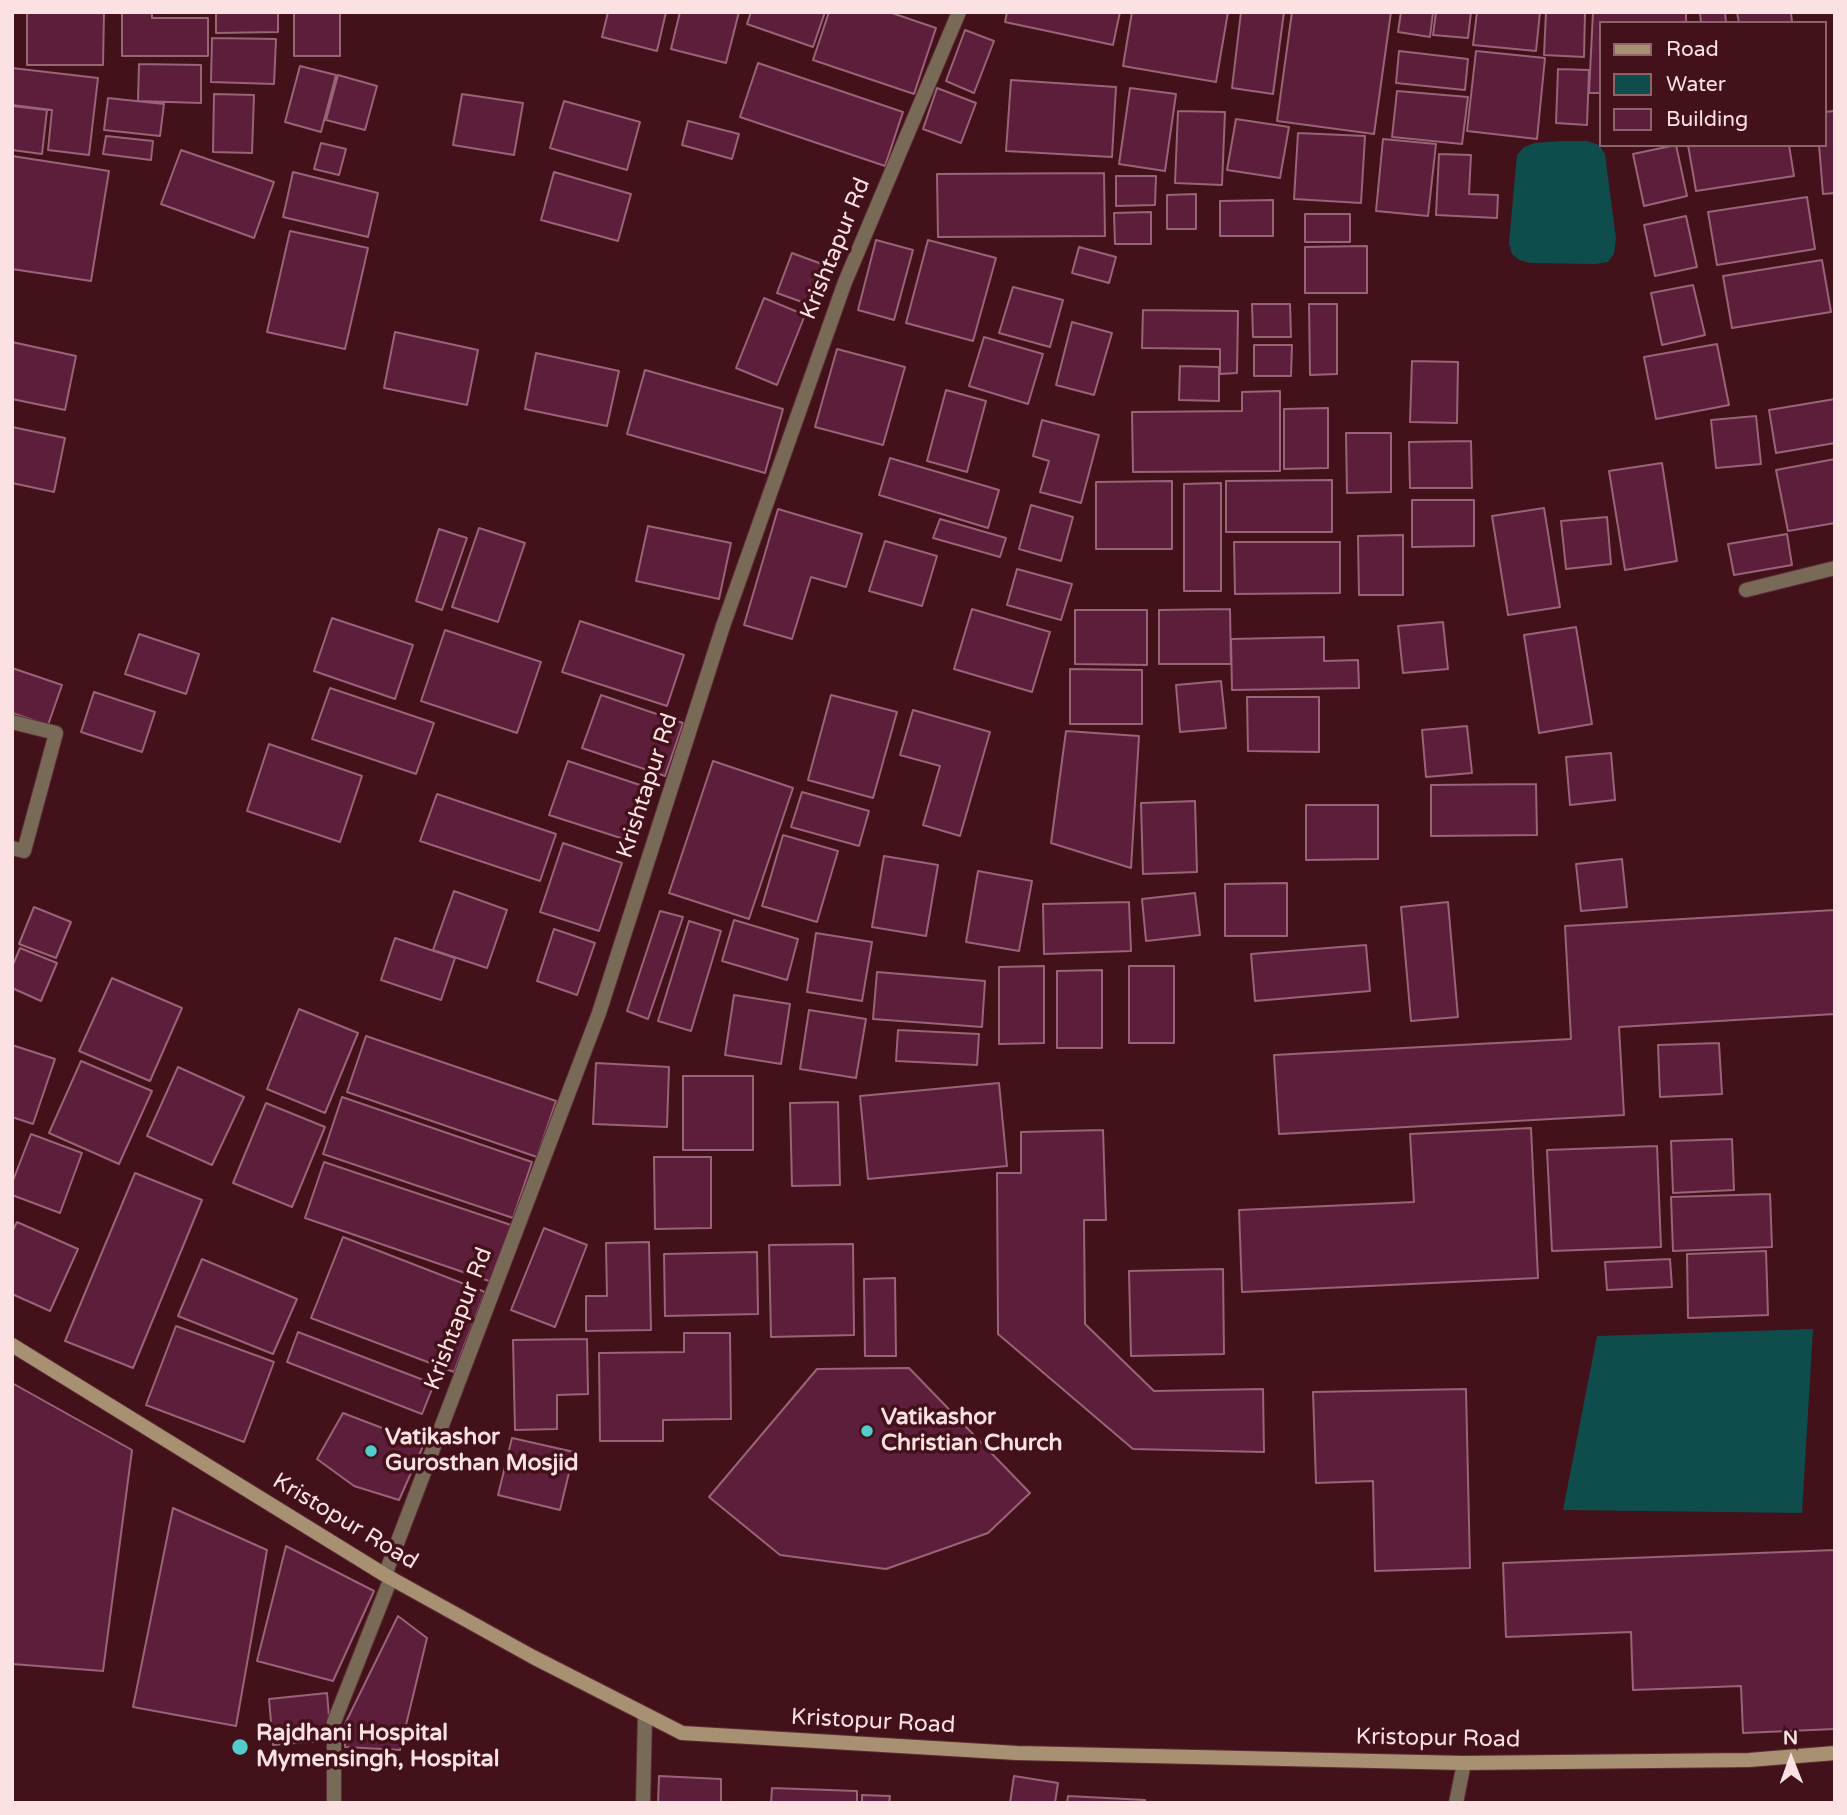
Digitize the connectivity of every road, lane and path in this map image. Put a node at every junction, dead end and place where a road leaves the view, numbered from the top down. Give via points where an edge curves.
1 (959, 12) edge
2 (1835, 568) edge
3 (1746, 590) dead end
4 (12, 722) edge
5 (12, 848) edge
6 (12, 1345) edge
7 (388, 1577) junction
8 (645, 1715) junction
9 (1835, 1753) edge
10 (1464, 1763) junction
11 (334, 1803) edge
12 (643, 1803) edge
13 (1456, 1803) edge

1 - 7 street, Krishtapur Rd via 845,282 723,626 599,1013
2 - 3 street
4 - 5 street via 56,733 24,851
6 - 7 main road, Kristopur Road
7 - 8 main road, Kristopur Road
7 - 11 street, Krishtapur Rd via 334,1723
8 - 10 main road, Kristopur Road via 682,1733 1017,1754
8 - 12 street
9 - 10 main road, Kristopur Road via 1749,1760
10 - 13 street

